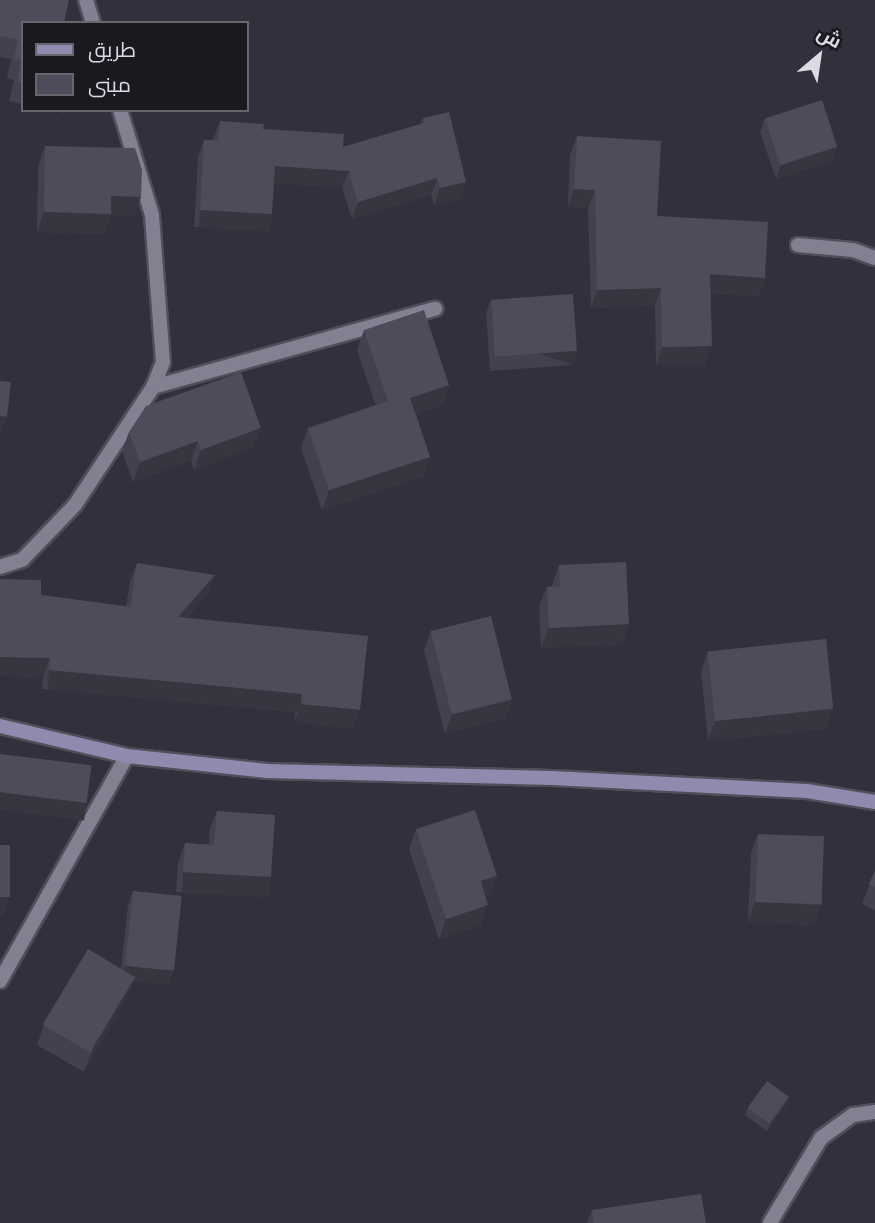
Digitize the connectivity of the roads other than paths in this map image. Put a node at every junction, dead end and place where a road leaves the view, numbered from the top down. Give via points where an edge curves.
1 (86, 0) edge
2 (92, 21) edge
3 (121, 112) edge
4 (798, 245) dead end
5 (875, 258) edge
6 (435, 309) dead end
7 (153, 387) junction
8 (0, 567) edge
9 (0, 726) edge
10 (127, 756) junction
11 (875, 802) edge
12 (0, 981) edge
13 (875, 1112) edge
14 (771, 1223) edge

1 - 2 street
3 - 7 street via 152,215 163,362
4 - 5 street via 853,250
6 - 7 street
7 - 8 street via 75,505 22,560
9 - 10 main road
10 - 11 main road via 267,771 552,778 807,791
10 - 12 street
13 - 14 street via 853,1115 821,1138

